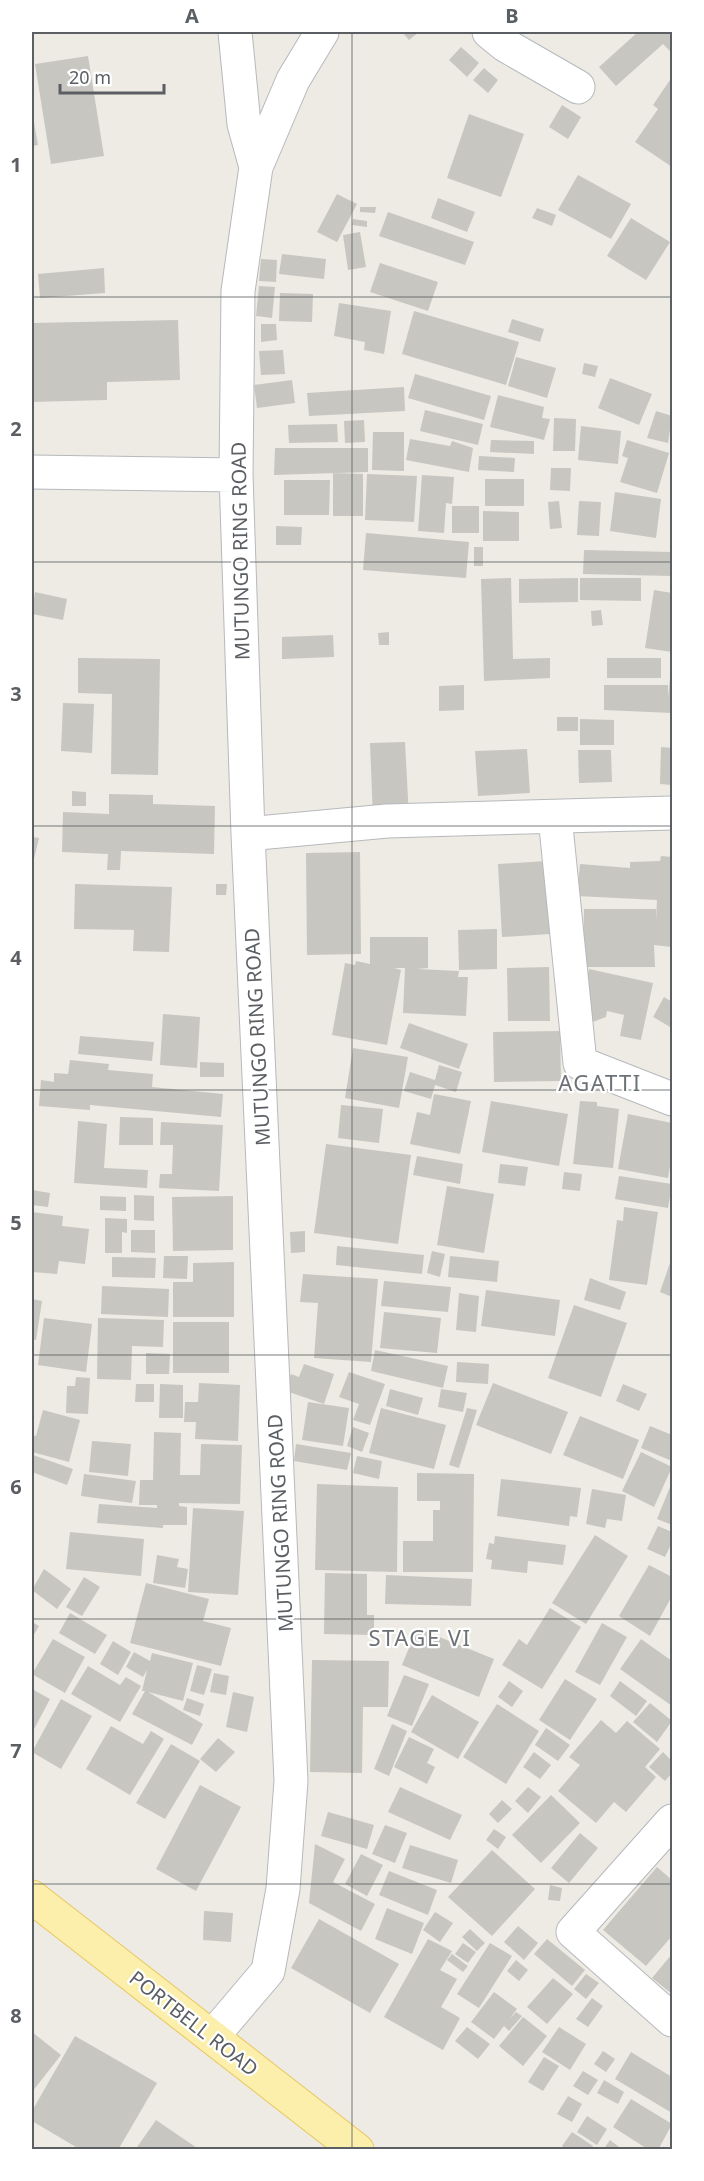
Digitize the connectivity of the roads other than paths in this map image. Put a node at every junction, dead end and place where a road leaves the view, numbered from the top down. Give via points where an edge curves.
1 (236, 32) edge
2 (322, 32) edge
3 (489, 32) edge
4 (578, 87) dead end
5 (256, 167) junction
6 (32, 472) edge
7 (236, 475) junction
8 (672, 813) edge
9 (555, 817) junction
10 (248, 834) junction
11 (672, 1099) edge
12 (672, 1821) edge
13 (32, 1897) edge
14 (672, 2020) edge
15 (212, 2037) junction
16 (340, 2144) edge

1 - 5 street via 244,124
2 - 5 street, MUTUNGO RING ROAD via 293,80
3 - 4 street
5 - 7 street, MUTUNGO RING ROAD via 238,291
6 - 7 street
7 - 10 street, MUTUNGO RING ROAD
8 - 9 street
9 - 10 street via 387,821
9 - 11 street via 580,1063
10 - 15 street, MUTUNGO RING ROAD via 291,1781 283,1890 268,1971
12 - 14 street via 573,1932
13 - 15 main road, PORTBELL ROAD
15 - 16 main road, PORTBELL ROAD

